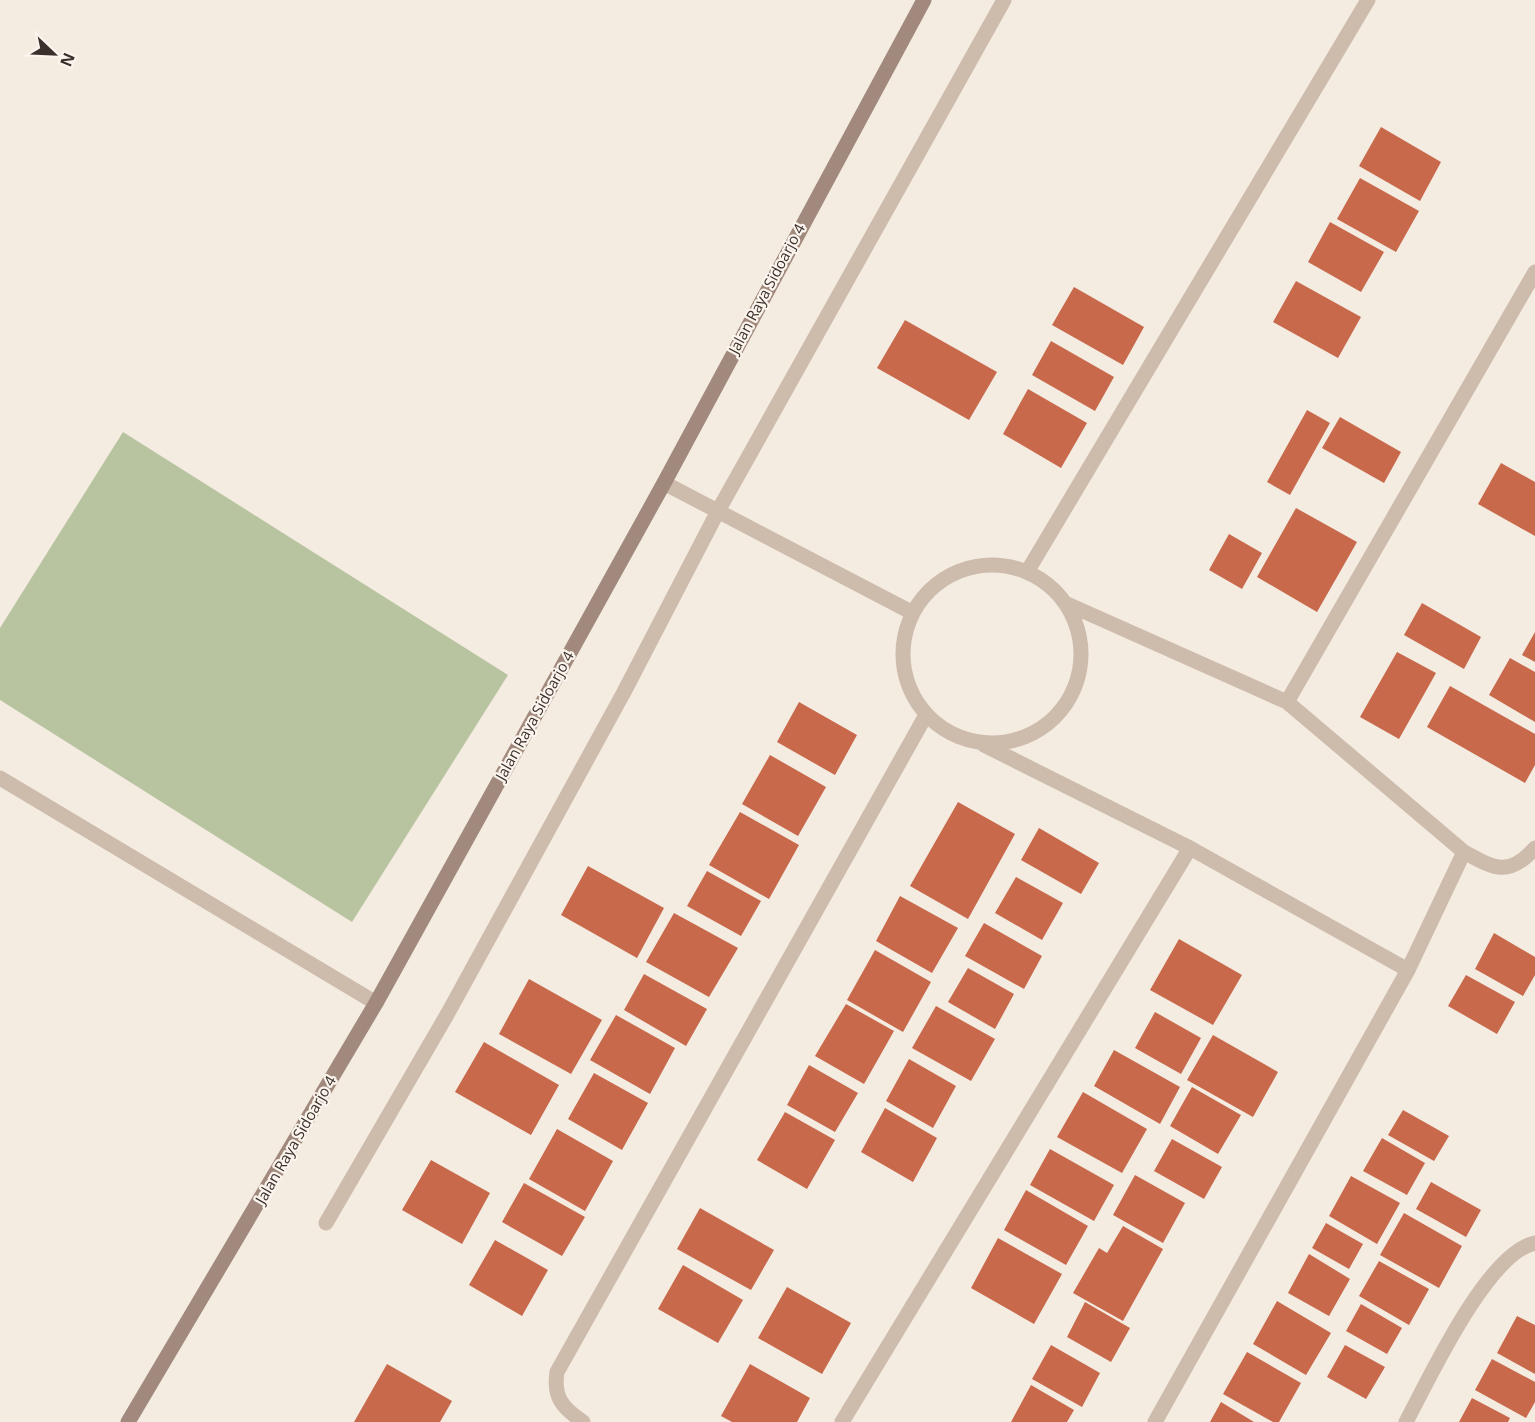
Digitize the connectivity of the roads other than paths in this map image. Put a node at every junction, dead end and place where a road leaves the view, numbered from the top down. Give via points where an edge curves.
1 (924, 0) edge
2 (1004, 0) edge
3 (1368, 0) edge
4 (1535, 272) edge
5 (664, 483) junction
6 (718, 511) junction
7 (1026, 572) junction
8 (1065, 603) junction
9 (913, 613) junction
10 (1287, 702) junction
11 (926, 715) junction
12 (981, 744) junction
13 (0, 778) edge
14 (1190, 848) junction
15 (1535, 848) edge
16 (1464, 852) junction
17 (1408, 970) junction
18 (376, 1003) junction
19 (326, 1223) dead end
20 (1535, 1243) edge
21 (128, 1422) edge
22 (583, 1422) edge
23 (842, 1422) edge
24 (1155, 1422) edge
25 (1406, 1422) edge

1 - 5 street, Jalan Raya Sidoarjo 4
2 - 6 street
3 - 7 street
4 - 10 street
5 - 6 street
5 - 18 street, Jalan Raya Sidoarjo 4
6 - 9 street
6 - 19 street via 448,1013
7 - 8 street via 1048,585
7 - 9 street via 994,566 962,570 942,580
8 - 10 street
8 - 12 street via 1076,625 1081,650 1078,676 1068,700 1052,720 1031,734 1007,742
9 - 11 street via 903,655 905,677
10 - 16 street
11 - 12 street via 942,729
11 - 22 street via 557,1372 555,1389 562,1404
12 - 14 street
13 - 18 street
14 - 17 street
14 - 23 street
15 - 16 street via 1521,863 1507,868 1488,865
16 - 17 street
17 - 24 street
18 - 21 street, Jalan Raya Sidoarjo 4
20 - 25 street via 1508,1258 1471,1304

